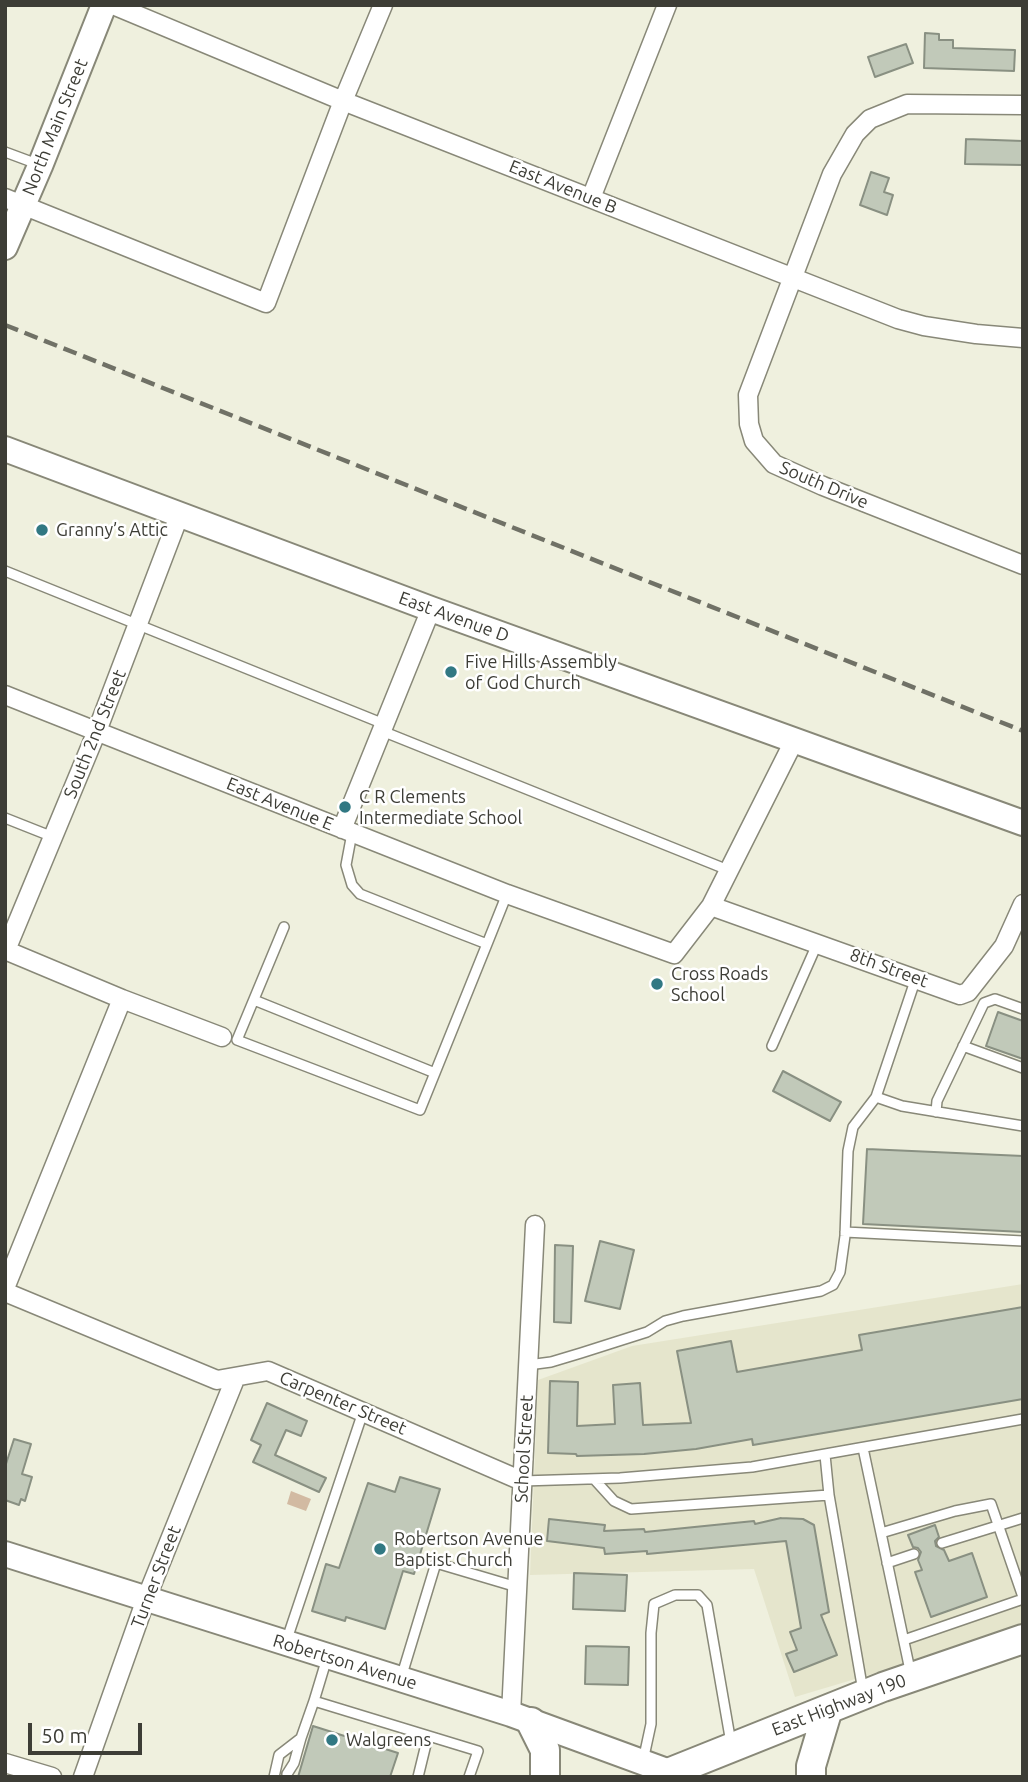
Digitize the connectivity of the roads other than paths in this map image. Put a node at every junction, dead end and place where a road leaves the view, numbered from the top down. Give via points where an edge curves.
1 (104, 5) edge
2 (113, 5) edge
3 (383, 5) edge
4 (667, 5) edge
5 (343, 101) junction
6 (1023, 105) edge
7 (5, 152) edge
8 (40, 166) junction
9 (591, 198) junction
10 (14, 201) edge
11 (5, 247) edge
12 (791, 278) junction
13 (1023, 338) edge
14 (5, 449) edge
15 (179, 516) junction
16 (1023, 565) edge
17 (5, 571) edge
18 (431, 609) junction
19 (138, 624) junction
20 (5, 695) edge
21 (383, 727) junction
22 (97, 731) junction
23 (795, 739) junction
24 (5, 818) edge
25 (1023, 823) edge
26 (347, 831) junction
27 (53, 837) junction
28 (728, 870) junction
29 (507, 894) junction
30 (1023, 904) edge
31 (711, 906) junction
32 (284, 927) dead end
33 (818, 942) junction
34 (487, 944) junction
35 (6, 950) edge
36 (916, 978) junction
37 (122, 999) junction
38 (254, 1000) junction
39 (1023, 1009) edge
40 (222, 1037) dead end
41 (772, 1046) dead end
42 (963, 1046) junction
43 (1023, 1068) edge
44 (435, 1073) junction
45 (876, 1097) junction
46 (936, 1112) junction
47 (1023, 1126) edge
48 (534, 1225) dead end
49 (845, 1232) junction
50 (1023, 1241) edge
51 (5, 1290) edge
52 (528, 1365) junction
53 (235, 1379) junction
54 (363, 1412) junction
55 (1023, 1419) edge
56 (863, 1448) junction
57 (825, 1455) junction
58 (594, 1479) junction
59 (522, 1480) junction
60 (829, 1495) junction
61 (1023, 1518) edge
62 (999, 1525) junction
63 (881, 1533) junction
64 (942, 1543) dead end
65 (5, 1554) edge
66 (914, 1554) dead end
67 (887, 1563) junction
68 (517, 1587) junction
69 (1023, 1598) edge
70 (146, 1599) junction
71 (1023, 1639) edge
72 (904, 1640) junction
73 (286, 1643) junction
74 (327, 1656) junction
75 (912, 1677) junction
76 (401, 1679) junction
77 (864, 1694) junction
78 (314, 1701) junction
79 (828, 1709) junction
80 (521, 1718) junction
81 (428, 1736) junction
82 (301, 1738) junction
83 (731, 1747) junction
84 (5, 1763) edge
85 (663, 1772) edge
86 (291, 1775) edge
87 (52, 1777) edge
88 (83, 1777) edge
89 (274, 1777) edge
90 (418, 1777) edge
91 (469, 1777) edge
92 (545, 1777) edge
93 (811, 1777) edge

1 - 8 main road, North Main Street
2 - 5 street, East Avenue B
3 - 5 street
4 - 9 street
5 - 9 street, East Avenue B
5 - 10 street via 265,303
6 - 12 street, South Drive via 907,104 870,119 855,134 832,174
7 - 8 lane
8 - 10 main road, North Main Street
9 - 12 street, East Avenue B
10 - 11 main road, North Main Street
12 - 13 street, East Avenue B via 924,326
12 - 16 street, South Drive via 748,395 754,441 774,464 786,470
14 - 15 main road, East Avenue D
15 - 18 main road, East Avenue D
15 - 19 street, South 2nd Street
17 - 19 lane
18 - 21 street
18 - 23 main road, East Avenue D
19 - 21 lane
19 - 22 street, South 2nd Street
20 - 22 street, East Avenue E
21 - 26 street
21 - 28 lane
22 - 26 street, East Avenue E
22 - 27 street, South 2nd Street
23 - 25 main road, East Avenue D
23 - 28 street
24 - 27 lane
26 - 29 street, East Avenue E
26 - 34 lane via 346,865 360,894
27 - 35 street, South 2nd Street
28 - 31 street
29 - 31 street, East Avenue E via 674,954
29 - 34 lane
30 - 36 street, 8th Street via 1004,946 968,992 960,995
31 - 33 street, 8th Street
32 - 38 lane
33 - 36 street, 8th Street
33 - 41 lane
34 - 44 lane
35 - 37 street
36 - 45 lane
37 - 40 street
37 - 51 street
38 - 44 lane
38 - 44 lane via 237,1040 420,1110
39 - 42 lane via 995,999 984,1003
42 - 43 lane
42 - 46 lane
45 - 46 lane
45 - 49 lane via 853,1127
46 - 47 lane
48 - 52 street, School Street
49 - 50 lane
49 - 52 lane via 840,1272 833,1285 821,1291 683,1315 582,1353
51 - 53 street, Carpenter Street via 217,1380
52 - 59 street, School Street
53 - 54 street, Carpenter Street via 268,1371
53 - 70 street, Turner Street
54 - 59 street, Carpenter Street
54 - 73 lane
55 - 56 lane
56 - 57 lane
56 - 63 lane
57 - 58 lane via 752,1467
57 - 60 lane
58 - 59 lane
58 - 60 lane via 614,1501 632,1509
59 - 68 street, School Street
60 - 77 lane
61 - 62 lane
62 - 63 lane via 991,1504
62 - 64 lane
62 - 69 lane
63 - 67 lane
65 - 70 main road, Robertson Avenue
66 - 67 lane
67 - 72 lane
68 - 76 lane via 436,1563
68 - 80 street, School Street
69 - 72 lane
70 - 73 main road, Robertson Avenue
70 - 88 street, Turner Street
71 - 75 main road, East Highway 190
72 - 75 lane
73 - 74 main road, Robertson Avenue
74 - 76 main road, Robertson Avenue
74 - 78 lane
75 - 77 main road, East Highway 190
76 - 80 main road, Robertson Avenue
77 - 79 main road, East Highway 190
78 - 81 lane
78 - 82 lane
79 - 83 main road, East Highway 190
79 - 93 main road
80 - 85 main road, Robertson Avenue
80 - 92 main road via 545,1749
81 - 90 lane
81 - 91 lane via 478,1751
82 - 86 lane
82 - 89 lane via 279,1755
83 - 85 main road, East Highway 190
83 - 85 lane via 707,1605 698,1595 675,1595 654,1604 651,1633 651,1724
84 - 87 street

